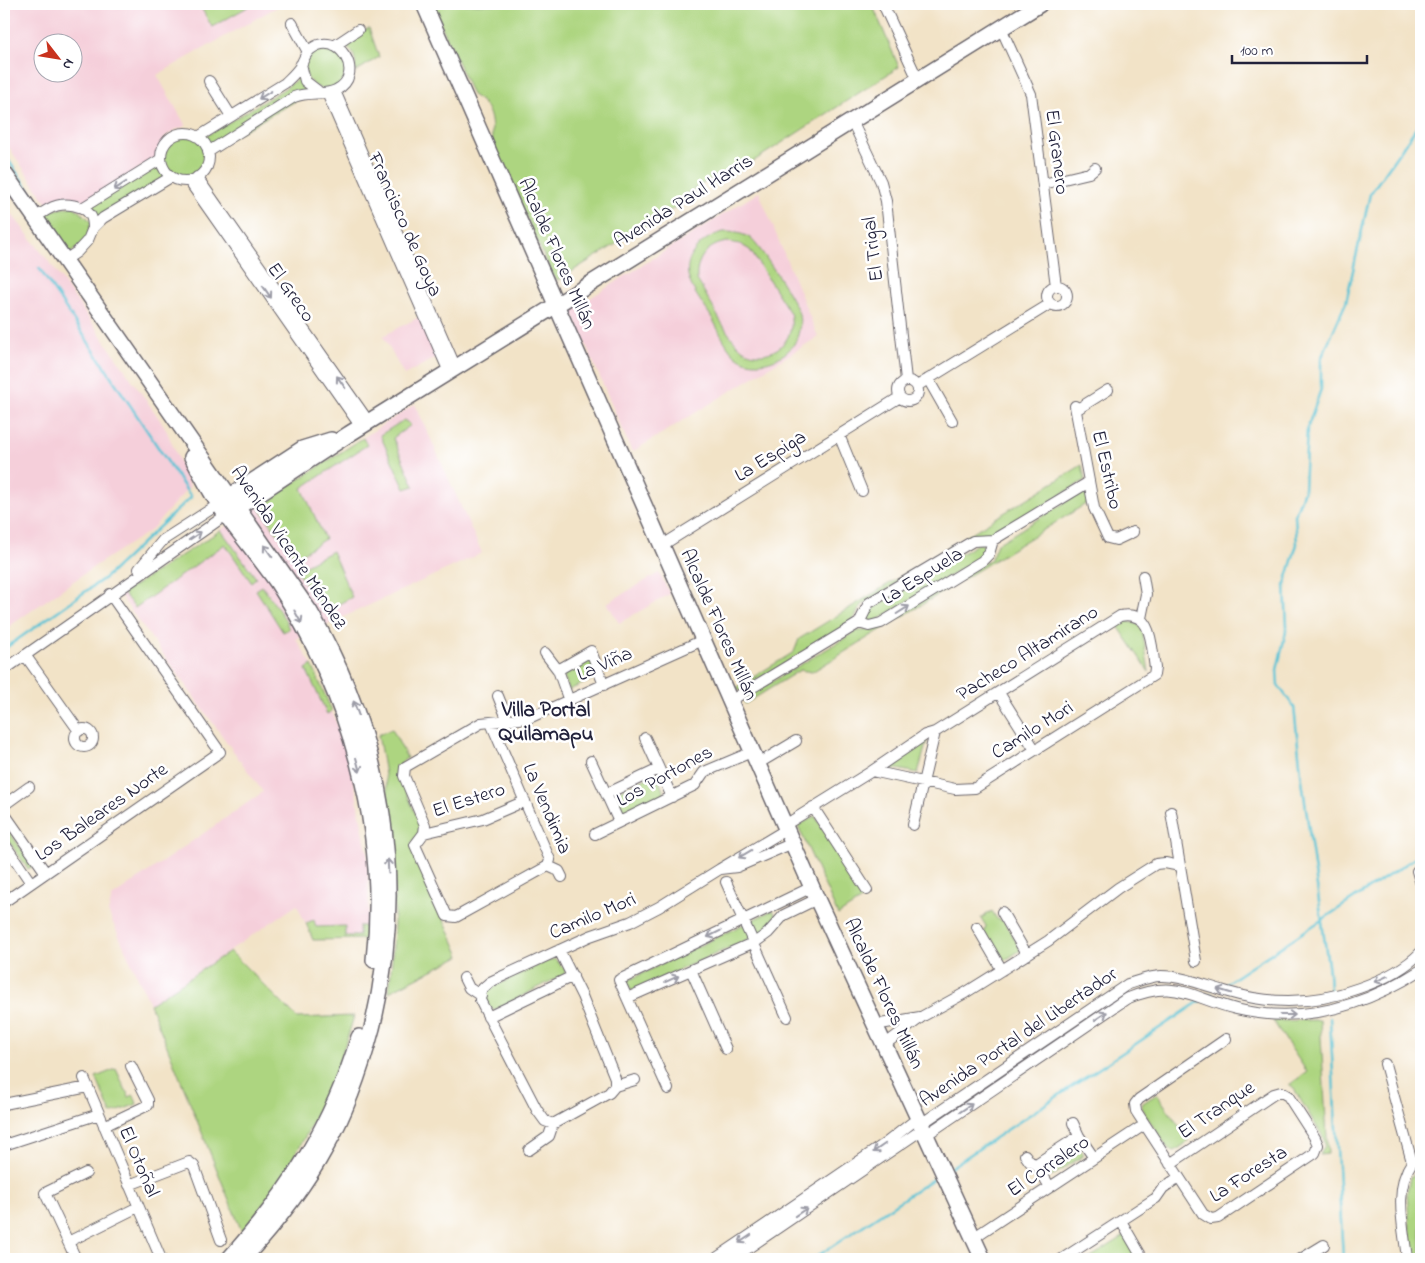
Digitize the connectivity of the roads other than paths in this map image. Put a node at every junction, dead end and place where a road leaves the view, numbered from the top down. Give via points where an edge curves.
1 (424, 4) edge
2 (883, 4) edge
3 (1040, 4) edge
4 (292, 23) dead end
5 (1001, 28) junction
6 (358, 30) dead end
7 (334, 46) junction
8 (308, 52) junction
9 (302, 64) junction
10 (918, 80) junction
11 (209, 81) dead end
12 (327, 92) junction
13 (231, 116) junction
14 (852, 121) junction
15 (198, 137) junction
16 (208, 152) junction
17 (160, 159) junction
18 (1095, 168) dead end
19 (4, 173) edge
20 (171, 177) junction
21 (193, 179) junction
22 (1043, 184) junction
23 (82, 208) junction
24 (35, 218) junction
25 (93, 228) junction
26 (65, 260) junction
27 (1056, 286) junction
28 (1050, 304) junction
29 (557, 305) junction
30 (452, 370) junction
31 (928, 379) junction
32 (906, 380) junction
33 (917, 386) junction
34 (1108, 390) dead end
35 (900, 397) junction
36 (952, 421) dead end
37 (360, 428) junction
38 (839, 435) junction
39 (1089, 482) junction
40 (862, 491) dead end
41 (228, 506) junction
42 (1134, 532) dead end
43 (993, 540) junction
44 (661, 546) junction
45 (1143, 576) dead end
46 (110, 594) junction
47 (1141, 618) junction
48 (859, 623) junction
49 (703, 640) junction
50 (545, 653) dead end
51 (25, 655) junction
52 (4, 670) edge
53 (558, 670) junction
54 (604, 685) junction
55 (999, 692) junction
56 (498, 696) dead end
57 (569, 701) junction
58 (730, 701) junction
59 (508, 721) junction
60 (491, 723) junction
61 (79, 731) dead end
62 (936, 732) junction
63 (645, 738) dead end
64 (796, 741) dead end
65 (1035, 750) junction
66 (756, 757) junction
67 (591, 761) dead end
68 (659, 769) junction
69 (872, 771) junction
70 (922, 782) junction
71 (29, 787) dead end
72 (606, 794) junction
73 (672, 797) junction
74 (525, 801) junction
75 (4, 805) edge
76 (813, 807) junction
77 (1171, 812) dead end
78 (4, 813) edge
79 (619, 822) junction
80 (913, 825) dead end
81 (424, 833) junction
82 (789, 833) junction
83 (595, 834) dead end
84 (4, 844) edge
85 (548, 866) junction
86 (1180, 866) junction
87 (720, 869) junction
88 (1417, 871) dead end
89 (46, 873) junction
90 (562, 877) dead end
91 (726, 882) dead end
92 (31, 883) junction
93 (1421, 884) edge
94 (867, 890) dead end
95 (814, 893) junction
96 (4, 902) edge
97 (1002, 912) dead end
98 (743, 920) junction
99 (977, 927) dead end
100 (753, 942) junction
101 (559, 950) junction
102 (1421, 952) edge
103 (1027, 954) junction
104 (1196, 961) dead end
105 (691, 970) junction
106 (1002, 970) junction
107 (1421, 970) edge
108 (573, 976) junction
109 (464, 978) dead end
110 (481, 996) junction
111 (627, 998) junction
112 (923, 1016) junction
113 (488, 1017) junction
114 (787, 1017) dead end
115 (875, 1025) junction
116 (1226, 1039) dead end
117 (884, 1045) junction
118 (726, 1049) dead end
119 (1385, 1064) dead end
120 (132, 1066) dead end
121 (635, 1080) dead end
122 (615, 1086) junction
123 (668, 1089) dead end
124 (4, 1104) edge
125 (99, 1114) junction
126 (1073, 1123) dead end
127 (553, 1124) junction
128 (1144, 1125) junction
129 (104, 1126) junction
130 (922, 1127) junction
131 (1079, 1136) junction
132 (4, 1145) edge
133 (1318, 1145) joint
134 (529, 1150) dead end
135 (1025, 1155) dead end
136 (1094, 1158) junction
137 (1416, 1163) edge
138 (1036, 1164) junction
139 (1170, 1164) junction
140 (86, 1173) dead end
141 (1178, 1177) junction
142 (129, 1185) junction
143 (1050, 1187) junction
144 (138, 1207) junction
145 (1121, 1221) junction
146 (973, 1238) junction
147 (221, 1240) dead end
148 (68, 1242) junction
149 (1324, 1245) dead end
150 (76, 1259) edge
151 (161, 1259) edge
152 (228, 1259) edge
153 (243, 1259) edge
154 (716, 1259) edge
155 (732, 1259) edge
156 (983, 1259) edge
157 (1062, 1259) edge
158 (1143, 1259) edge
159 (1301, 1259) edge
160 (1406, 1259) edge

1 - 29 main road, Alcalde Flores Millán
2 - 10 street
3 - 5 main road, Avenida Paul Harris
4 - 8 street
5 - 10 main road, Avenida Paul Harris
5 - 22 street, El Granero via 1031,94
6 - 7 street
7 - 8 street via 322,44
7 - 12 street via 347,56 349,76 343,85
8 - 9 street
9 - 12 street via 305,81
9 -> 13 street via 286,83
10 - 14 main road, Avenida Paul Harris
11 - 13 street
12 - 16 street via 305,92 294,97
12 - 30 street, Francisco de Goya
13 - 15 street
14 - 29 main road, Avenida Paul Harris
14 - 32 street, El Trigal via 881,182 886,201
15 - 16 street
15 - 17 street via 185,133 171,137 165,143
16 - 21 street via 207,166
17 - 20 street
17 -> 23 street
18 - 22 street via 1089,173
19 - 24 main road, Avenida Vicente Méndez
20 - 21 street
20 - 25 street
21 - 37 street, El Greco
22 - 27 street, El Granero
23 - 24 street via 70,203 57,205
23 - 25 street via 89,212
24 - 26 main road, Avenida Vicente Méndez
25 - 26 street via 88,240
26 - 41 main road, Avenida Vicente Méndez via 161,398
27 - 28 street via 1046,295
27 - 28 street, La Espiga via 1065,290 1067,300 1060,307
28 - 31 street, La Espiga
29 - 30 main road, Avenida Paul Harris
29 - 44 main road, Alcalde Flores Millán
30 - 37 main road, Avenida Paul Harris
31 - 33 street, La Espiga
31 - 36 street
32 - 33 street
32 - 35 street via 899,386 897,392
33 - 35 street, La Espiga via 915,398 909,401
34 - 39 street, El Estribo via 1075,408
35 - 38 street, La Espiga
37 - 41 main road, Avenida Paul Harris
38 - 40 street
38 - 44 street, La Espiga
39 - 42 street, El Estribo via 1094,508 1108,538 1116,540
39 - 43 street, La Espuela
41 - 46 street, Avenida Paul Harris via 163,540 129,581
41 -> 152 main road, Avenida Vicente Méndez via 291,605 317,654 348,729 372,833 376,888 375,959 359,1037 344,1084 286,1190
153 -> 41 main road, Avenida Vicente Méndez via 282,1214 319,1161 356,1081 381,985 389,892 381,798 354,703 310,612
43 - 48 street, La Espuela via 973,541 869,603
48 -> 43 street, La Espuela via 869,626 881,623 982,561 989,554
44 - 49 main road, Alcalde Flores Millán
45 - 47 street via 1146,594
46 - 51 street, Avenida Paul Harris
46 - 89 street, Los Baleares Norte via 220,752
47 - 55 street, Pacheco Altamirano via 1131,614 1120,616
47 - 65 street, Camilo Mori via 1147,626 1154,675
48 - 58 street, La Espuela
49 - 54 street, La Viña
49 - 58 main road, Alcalde Flores Millán
50 - 53 street
51 - 52 street, Avenida Paul Harris
51 - 61 street
53 - 54 street via 591,651
53 - 57 street
54 - 57 street, La Viña
55 - 62 street, Pacheco Altamirano
55 - 65 street
56 - 59 street
57 - 59 street, La Viña via 529,718
58 - 66 main road, Alcalde Flores Millán
59 - 60 street, La Viña
60 - 74 street, La Vendimia
60 - 81 street, La Viña via 473,726 405,768 404,776 425,825
62 - 69 street, Camilo Mori via 925,735
62 - 70 street
63 - 68 street
64 - 66 street, Los Portones
65 - 70 street, Camilo Mori via 975,788 955,790
66 - 73 street, Los Portones via 704,772 695,785
66 - 82 main road, Alcalde Flores Millán
67 - 72 street
68 - 72 street
68 - 73 street
69 - 70 street, Camilo Mori
69 - 76 street, Camilo Mori
70 - 80 street
71 - 75 street
72 - 79 street
73 - 79 street, Los Portones
74 - 81 street, El Estero via 483,818
74 - 85 street, La Vendimia via 550,860
76 - 82 street, Camilo Mori
76 - 94 street
77 - 86 street
78 - 89 street
79 - 83 street, Los Portones
81 - 85 street via 415,846 447,916 456,917
82 -> 87 street, Camilo Mori
82 - 87 street, Camilo Mori via 737,867
82 - 95 main road, Alcalde Flores Millán
84 - 92 street
85 - 90 street, La Vendimia
86 - 103 street via 1156,864
86 - 104 street
87 - 101 street, Camilo Mori via 659,908
88 - 93 street
89 - 92 street, Los Baleares Norte
91 - 98 street
92 - 96 street, Los Baleares Norte
95 - 98 street
95 - 100 street
95 - 115 main road, Alcalde Flores Millán
97 - 103 street
98 - 100 street
98 -> 111 street via 619,980
99 - 106 street
100 - 105 street
100 - 114 street
101 - 108 street
101 - 110 street, Camilo Mori via 490,982 481,990
102 -> 130 street, Avenida Portal del Libertador via 1408,964 1369,985 1326,999 1280,1002 1256,999 1194,981 1160,976 1128,984
103 - 106 street
111 -> 105 street
105 - 118 street
106 - 112 street
130 -> 107 street, Avenida Portal del Libertador via 1126,999 1147,991 1185,991 1260,1013 1315,1013 1353,1004
108 - 113 street
108 - 122 street via 615,1078
109 - 110 street via 469,988
110 - 113 street
111 - 123 street
112 - 115 street
112 - 117 street
113 - 127 street via 537,1110 545,1121
115 - 117 main road, Alcalde Flores Millán
116 - 128 street, La Foresta via 1139,1099 1135,1104 1136,1111
117 - 130 main road, Alcalde Flores Millán
119 - 137 street
120 - 129 street via 148,1105
121 - 122 street
122 - 127 street via 609,1093
124 - 125 street, El Otoñal via 86,1082
125 - 129 street, El Otoñal
125 - 132 street
126 - 131 street
127 - 134 street via 548,1136
128 - 136 street, El Corralero
128 - 139 street, La Foresta
129 - 142 street, El Otoñal
130 - 146 main road, Alcalde Flores Millán
130 -> 154 street, Avenida Portal del Libertador via 886,1143
155 -> 130 street, Avenida Portal del Libertador
131 - 136 street
131 - 138 street
133 - 139 street, El Tranque via 1288,1096 1281,1092
133 - 141 street, La Foresta via 1315,1153 1218,1218 1211,1219 1203,1214
135 - 138 street
136 - 143 street, El Corralero
137 - 160 street via 1406,1170 1401,1200
138 - 143 street
139 - 141 street, La Foresta
140 - 148 street via 45,1193
141 - 145 street via 1156,1198
142 - 144 street, El Otoñal
142 - 147 street via 189,1162 194,1166
143 - 146 street, El Corralero
144 - 148 street
144 - 151 street, El Otoñal
145 - 157 street
145 - 158 street
146 - 156 main road, Alcalde Flores Millán
148 - 150 street
149 - 159 street

